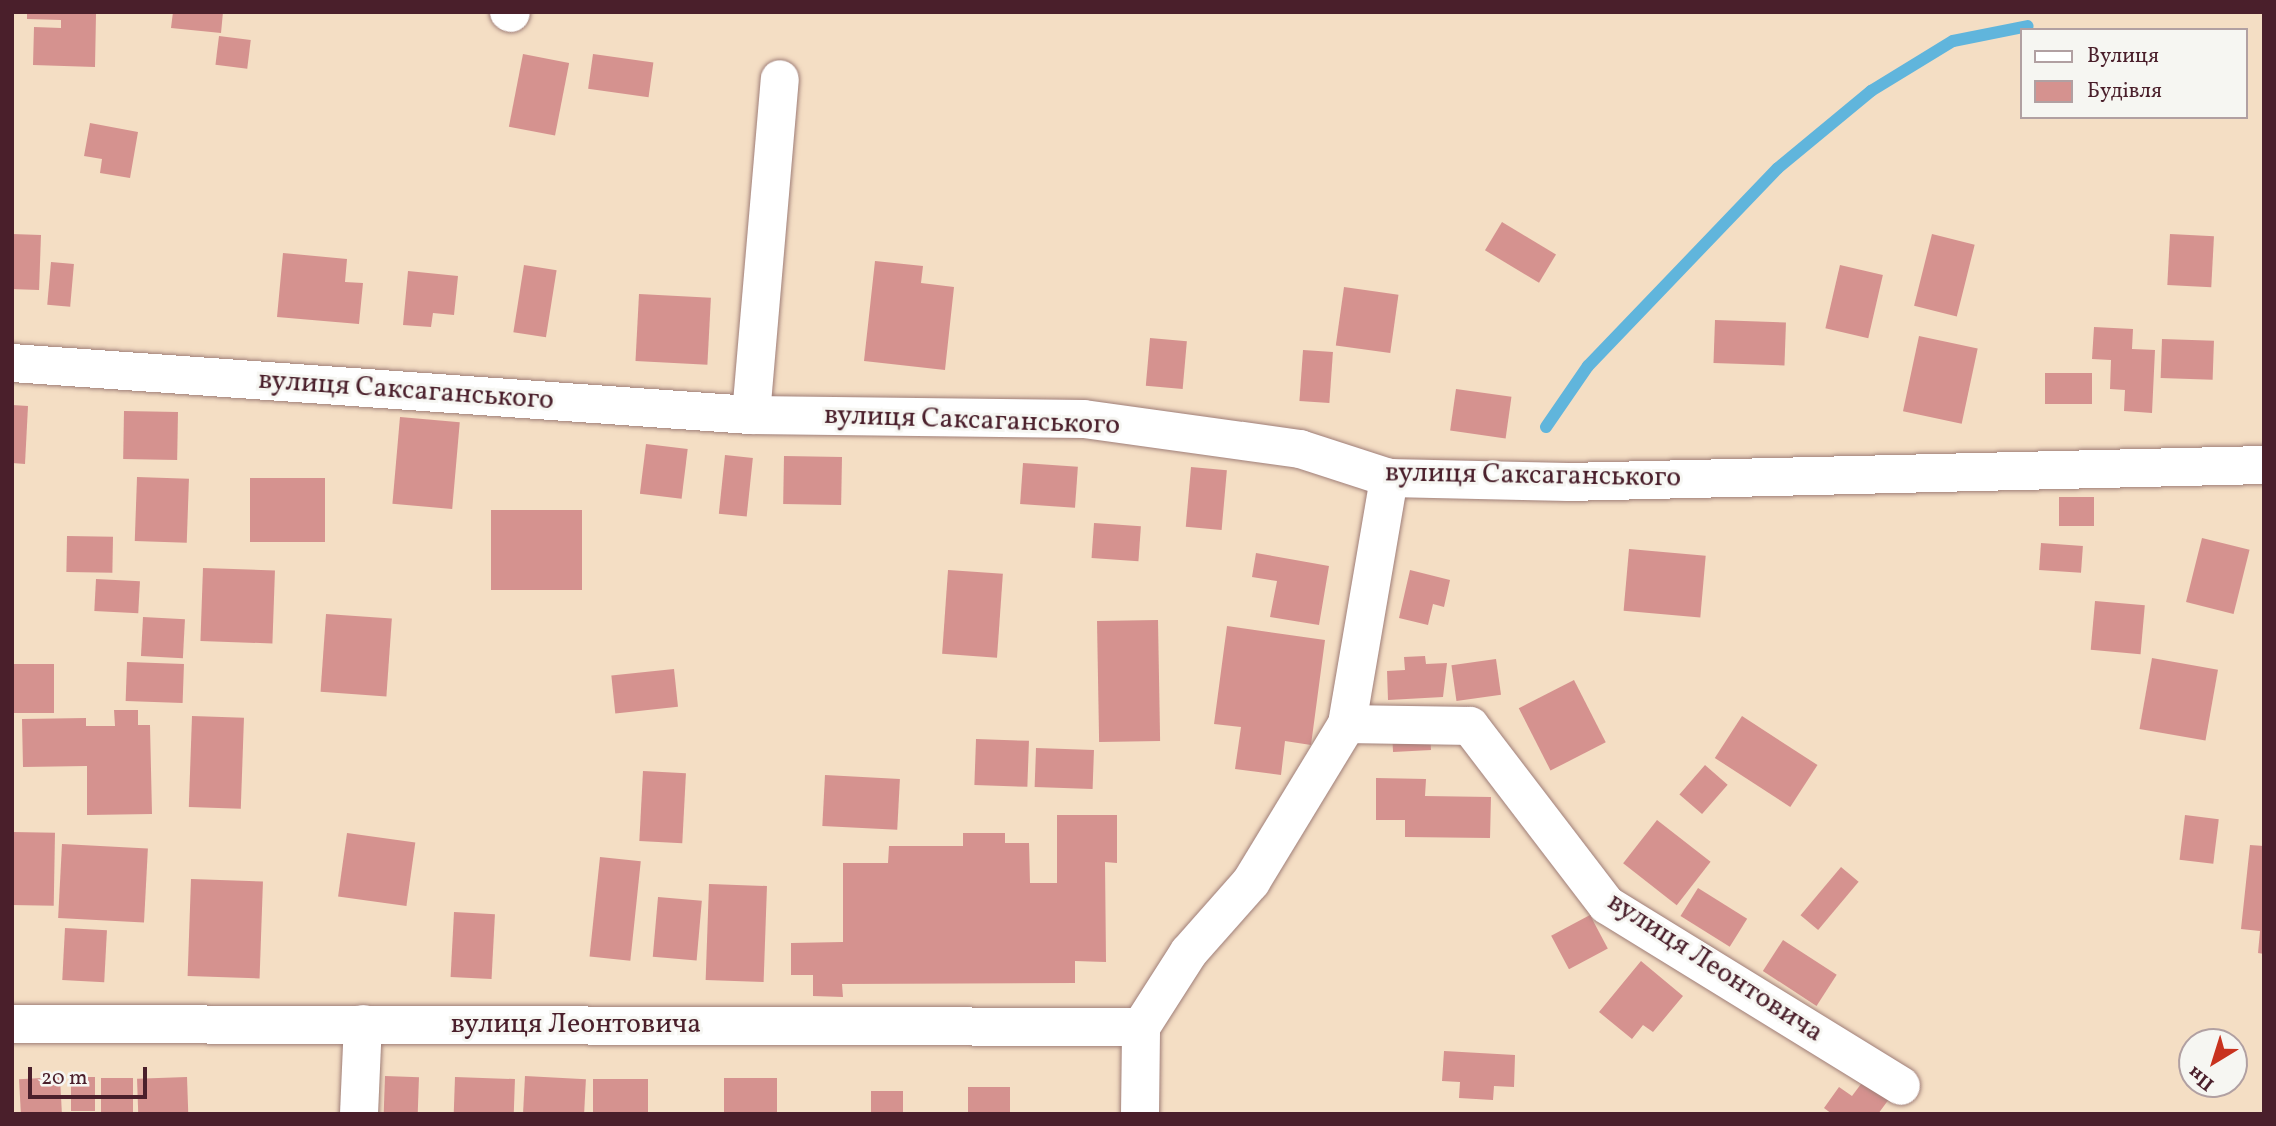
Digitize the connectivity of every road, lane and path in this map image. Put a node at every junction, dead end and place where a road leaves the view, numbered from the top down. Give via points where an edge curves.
1 (780, 79) dead end
2 (12, 363) edge
3 (751, 415) junction
4 (2264, 465) edge
5 (1389, 478) junction
6 (1347, 724) junction
7 (12, 1024) edge
8 (363, 1024) junction
9 (1140, 1027) junction
10 (1901, 1086) dead end
11 (359, 1114) edge
12 (1140, 1114) edge

1 - 3 street
2 - 3 street, вулиця Саксаганського
3 - 5 street, вулиця Саксаганського via 1084,419 1300,449
4 - 5 street, вулиця Саксаганського via 1568,482
5 - 6 street
6 - 9 street via 1251,882 1189,952
6 - 10 street, вулиця Леонтовича via 1470,726 1608,905
7 - 8 street, вулиця Леонтовича
8 - 9 street, вулиця Леонтовича
8 - 11 street
9 - 12 street

